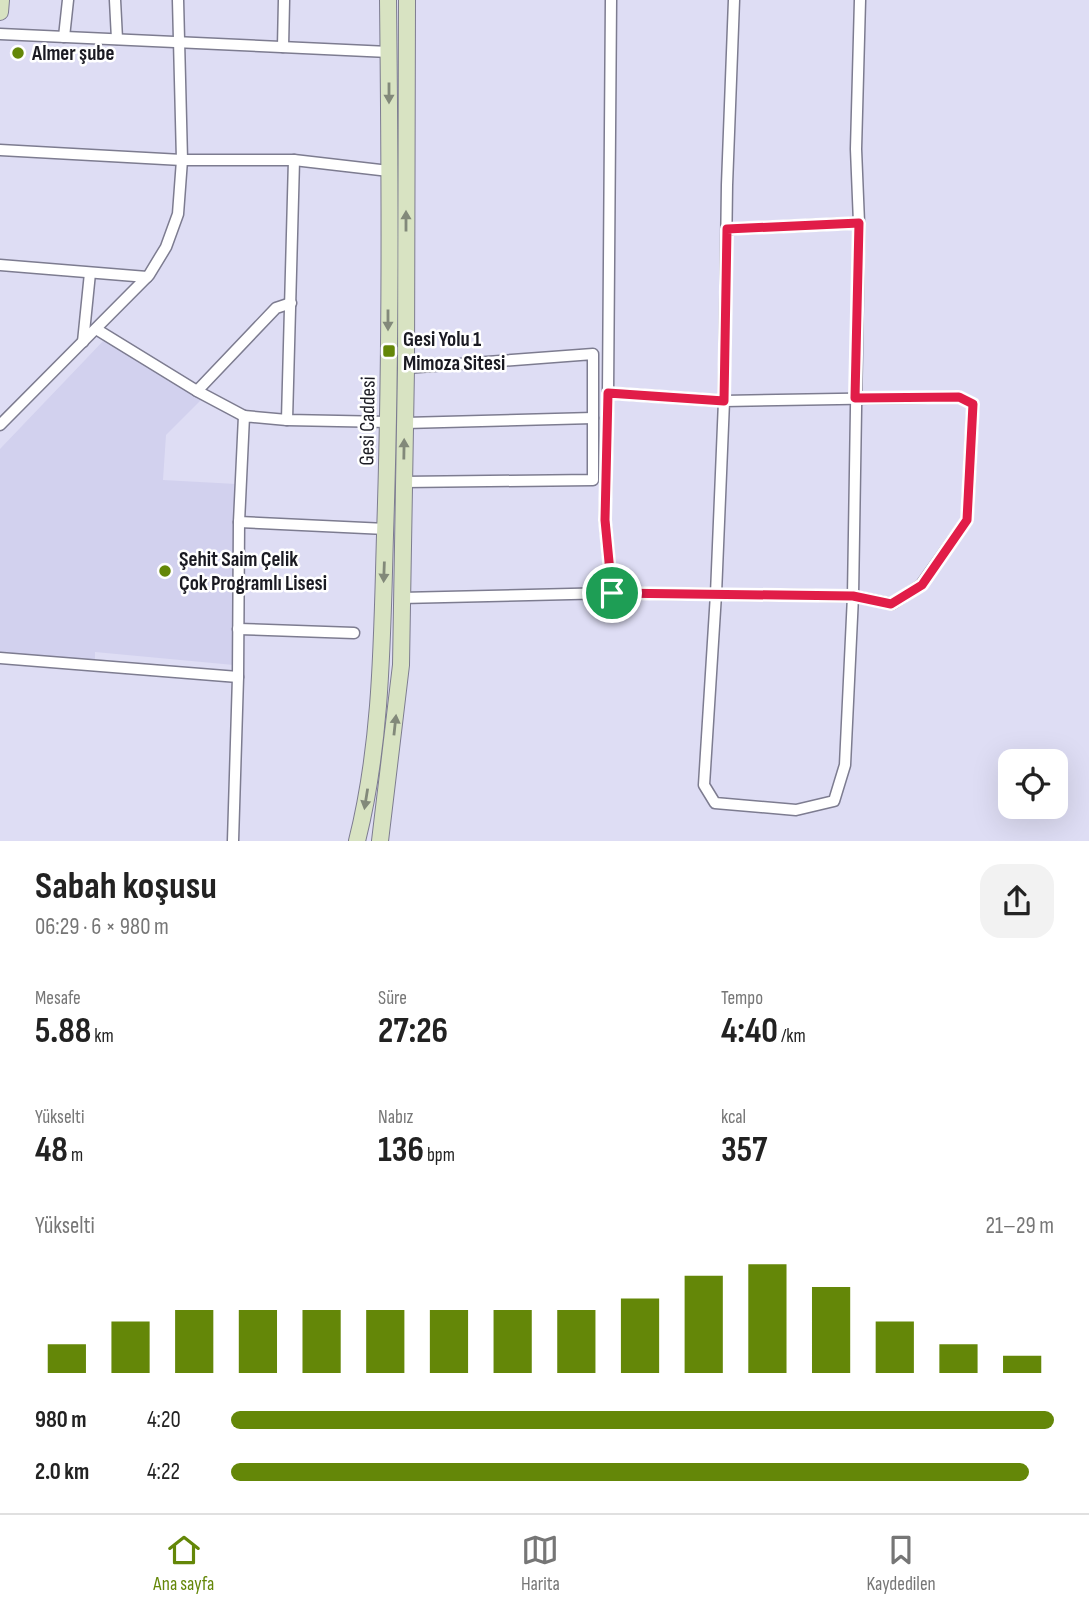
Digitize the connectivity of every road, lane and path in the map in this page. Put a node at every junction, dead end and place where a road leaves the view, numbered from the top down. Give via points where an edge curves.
1 (1, 0) edge
2 (68, 0) edge
3 (115, 0) edge
4 (178, 0) edge
5 (284, 0) edge
6 (388, 0) edge
7 (407, 0) edge
8 (611, 0) edge
9 (734, 0) edge
10 (860, 0) edge
11 (0, 12) edge
12 (0, 34) edge
13 (64, 37) junction
14 (117, 39) junction
15 (178, 42) junction
16 (283, 47) junction
17 (389, 52) junction
18 (0, 150) edge
19 (182, 160) junction
20 (294, 160) junction
21 (389, 171) junction
22 (859, 223) junction
23 (727, 229) junction
24 (0, 265) edge
25 (90, 273) junction
26 (147, 277) junction
27 (291, 303) junction
28 (96, 329) junction
29 (83, 342) junction
30 (406, 368) junction
31 (197, 391) junction
32 (608, 393) junction
33 (855, 398) junction
34 (724, 401) junction
35 (244, 416) junction
36 (593, 418) junction
37 (287, 420) junction
38 (397, 423) junction
39 (0, 425) edge
40 (403, 482) junction
41 (239, 522) junction
42 (386, 529) junction
43 (612, 593) junction
44 (716, 594) junction
45 (853, 596) junction
46 (401, 597) junction
47 (238, 629) junction
48 (355, 633) dead end
49 (0, 658) edge
50 (238, 677) junction
51 (233, 841) edge
52 (357, 841) edge
53 (380, 841) edge

1 - 11 main road
2 - 13 street
3 - 14 street
4 - 15 street
5 - 16 street
6 - 17 main road, Gesi Caddesi
30 -> 7 main road, Gesi Caddesi
8 - 32 street
9 - 23 street
10 - 22 street
12 - 13 street
13 - 14 street
14 - 15 street
15 - 16 street
15 - 19 street
16 - 17 street
17 -> 21 main road, Gesi Caddesi
18 - 19 street
19 - 20 street
19 - 26 street via 175,225
20 - 21 street
20 - 27 street
21 -> 38 main road, Gesi Caddesi
22 - 23 street
22 - 33 street
23 - 34 street
24 - 25 street
25 - 26 street
25 - 29 street
26 - 28 street
27 - 31 street via 276,307
27 - 37 street
28 - 29 street
28 - 31 street
29 - 39 street
30 - 36 street via 593,354
30 - 38 main road, Gesi Caddesi
31 - 35 street
32 - 34 street
32 - 43 street via 605,520
33 - 34 street
33 - 45 street
33 - 45 street via 959,397 973,404 967,520 922,585 891,604
34 - 44 street
35 - 37 street
35 - 41 street
36 - 38 street
36 - 40 street via 593,480
37 - 38 street
40 -> 38 main road, Gesi Caddesi
38 - 42 main road, Gesi Caddesi
40 - 46 main road, Gesi Caddesi
41 - 42 street
41 - 47 street
42 -> 52 main road, Gesi Caddesi via 377,701
43 - 44 street
43 - 46 street
44 - 45 street
44 - 45 street via 704,785 715,803 796,810 834,800 845,765
53 -> 46 main road, Gesi Caddesi via 401,666
47 - 48 street
47 - 50 street
49 - 50 street
50 - 51 street

